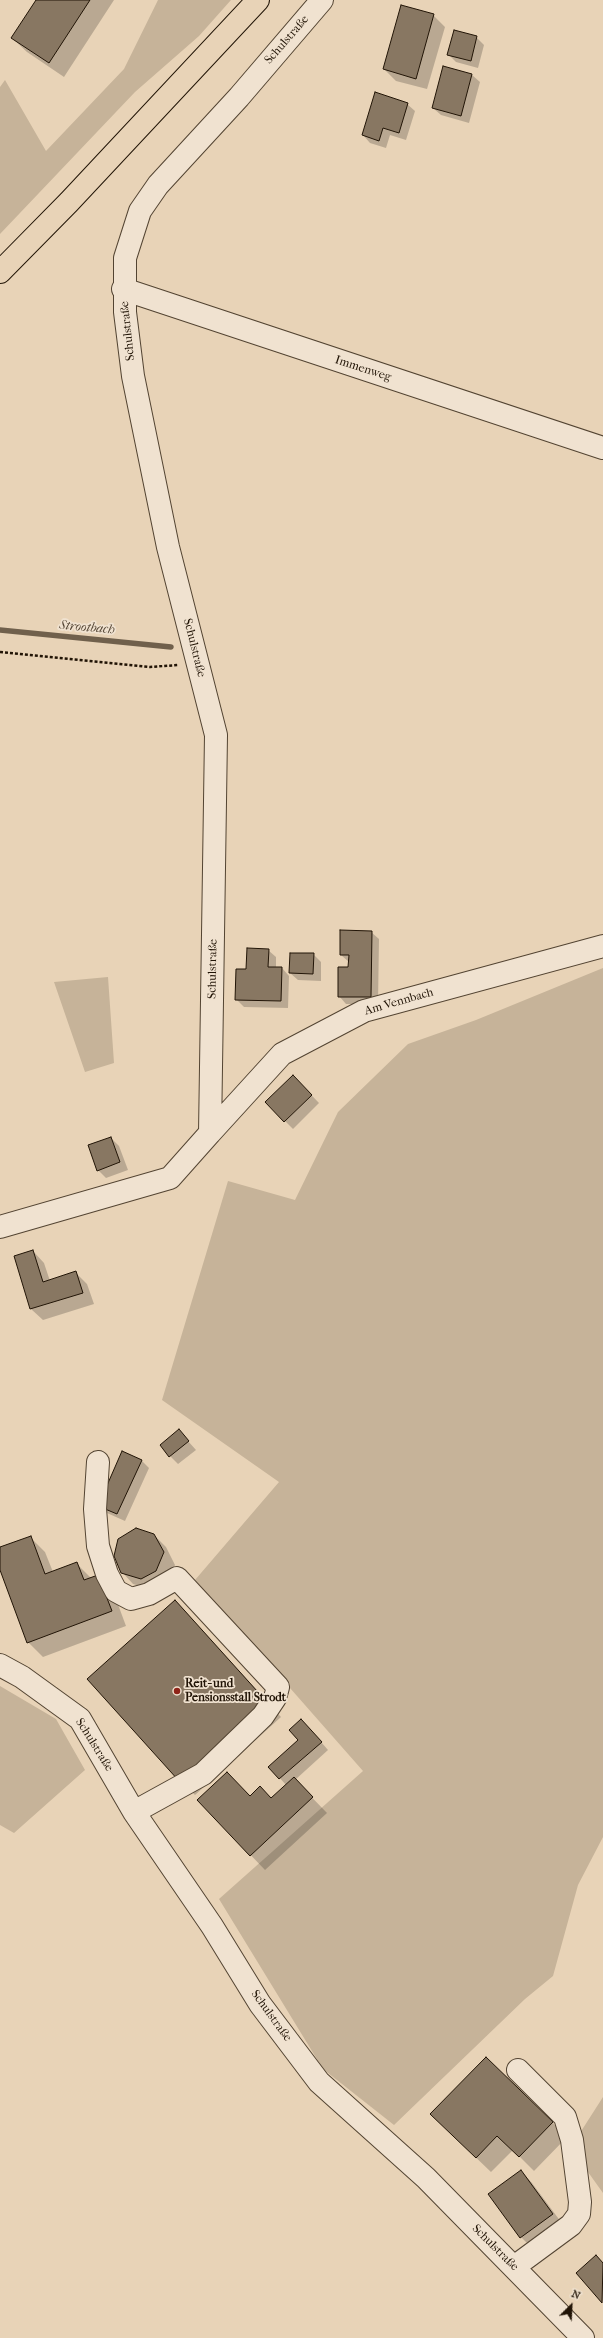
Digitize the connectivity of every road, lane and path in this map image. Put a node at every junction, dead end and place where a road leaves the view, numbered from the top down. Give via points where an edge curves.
1 (258, 0) edge
2 (322, 0) edge
3 (0, 272) edge
4 (124, 289) junction
5 (603, 448) edge
6 (0, 652) edge
7 (198, 663) junction
8 (603, 946) edge
9 (210, 1133) junction
10 (0, 1227) edge
11 (98, 1462) dead end
12 (0, 1666) edge
13 (134, 1812) junction
14 (518, 2070) dead end
15 (514, 2267) junction
16 (584, 2338) edge

1 - 3 main road
2 - 4 street, Schulstraße via 140,211 125,258
4 - 5 street, Immenweg
4 - 7 street, Schulstraße via 135,384 168,547
6 - 7 path via 150,668
7 - 9 street, Schulstraße via 216,736
8 - 9 street, Am Vennbach via 364,1011 282,1054
9 - 10 street via 170,1178
11 - 13 street via 95,1509 98,1546 107,1574 116,1591 132,1599 149,1594 177,1578 278,1687 263,1716 203,1774
12 - 13 street, Schulstraße via 22,1677 80,1719
13 - 15 street, Schulstraße via 212,1926 260,2004 319,2082 426,2178
14 - 15 street via 564,2117 572,2140 580,2202 579,2214 571,2225
15 - 16 street, Schulstraße

